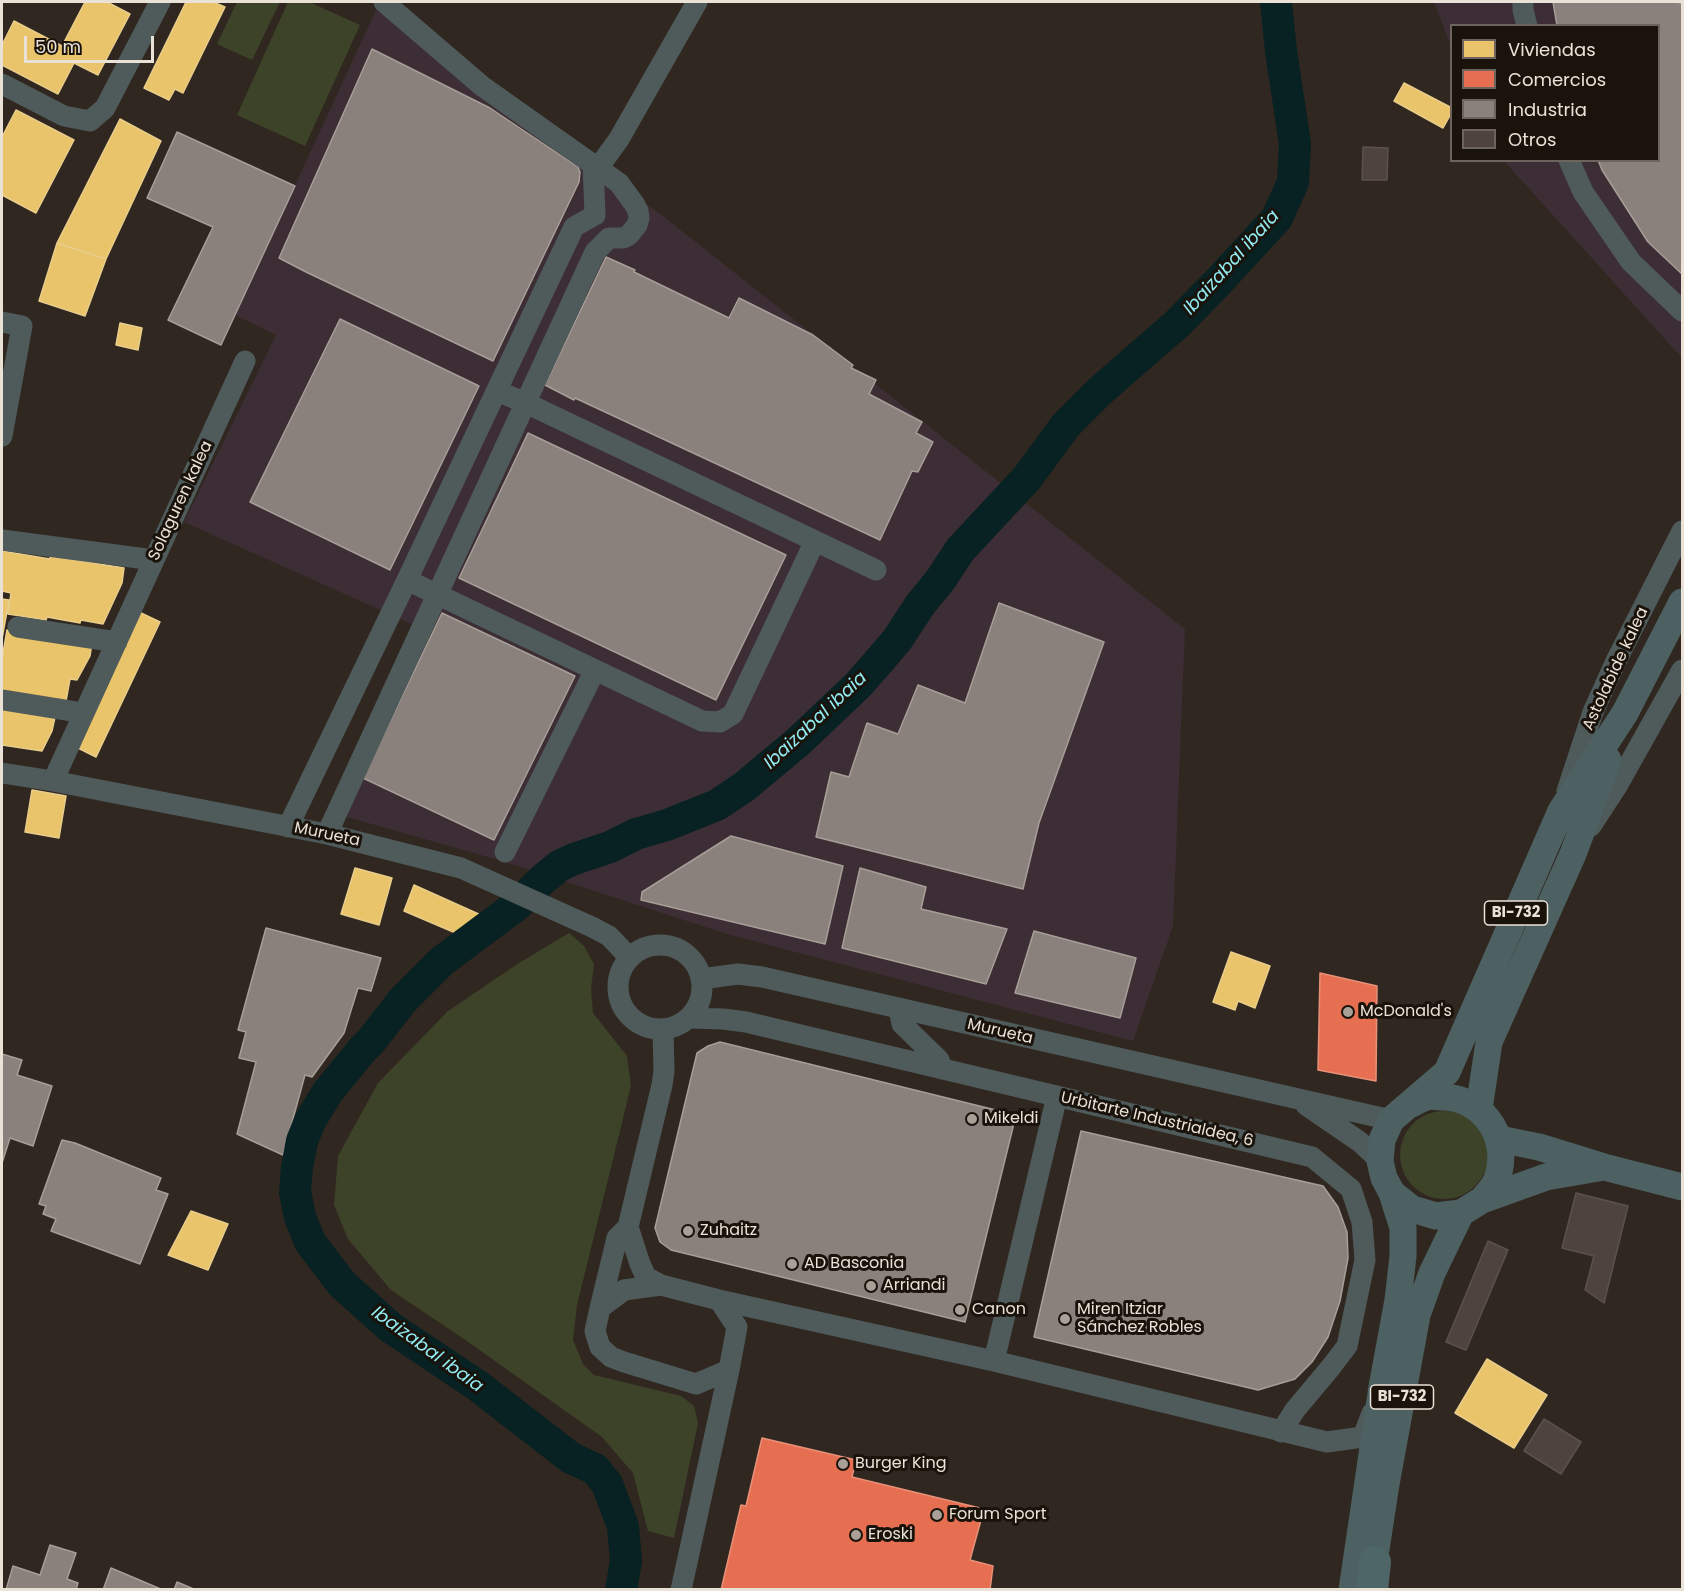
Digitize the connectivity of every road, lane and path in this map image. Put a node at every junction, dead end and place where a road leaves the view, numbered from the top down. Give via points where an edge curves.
1 (160, 2) edge
2 (384, 2) edge
3 (697, 2) edge
4 (1523, 2) edge
5 (1526, 24) edge
6 (2, 84) edge
7 (1570, 162) edge
8 (596, 166) junction
9 (630, 200) junction
10 (595, 215) junction
11 (609, 238) junction
12 (1683, 311) edge
13 (2, 322) edge
14 (245, 361) dead end
15 (497, 391) junction
16 (525, 403) junction
17 (2, 436) edge
18 (1683, 531) edge
19 (2, 540) edge
20 (815, 541) junction
21 (154, 560) junction
22 (876, 570) dead end
23 (407, 580) junction
24 (437, 595) junction
25 (1683, 603) edge
26 (18, 627) dead end
27 (117, 642) junction
28 (595, 670) junction
29 (1679, 679) edge
30 (3, 700) dead end
31 (84, 713) junction
32 (1625, 714) junction
33 (2, 773) edge
34 (53, 781) junction
35 (1561, 811) junction
36 (288, 827) junction
37 (327, 834) junction
38 (505, 852) dead end
39 (1573, 854) junction
40 (630, 958) junction
41 (701, 979) junction
42 (899, 1009) junction
43 (689, 1018) junction
44 (663, 1029) junction
45 (942, 1069) junction
46 (1058, 1096) junction
47 (1298, 1099) junction
48 (1479, 1109) junction
49 (1398, 1113) junction
50 (1499, 1139) junction
51 (1380, 1161) junction
52 (1604, 1167) junction
53 (1683, 1187) edge
54 (1392, 1193) junction
55 (1472, 1207) junction
56 (628, 1227) junction
57 (661, 1285) junction
58 (719, 1300) junction
59 (600, 1308) junction
60 (994, 1360) junction
61 (726, 1380) junction
62 (696, 1384) junction
63 (1382, 1387) junction
64 (718, 1414) junction
65 (1281, 1432) junction
66 (1362, 1581) edge
67 (681, 1590) edge

1 - 6 street via 105,108 90,121 64,116
2 - 8 street via 482,86
3 - 8 street via 619,139
4 - 5 street
7 - 12 street via 1582,192 1631,262
8 - 9 street via 619,183
8 - 10 street
9 - 10 street via 612,196 600,203
9 - 11 street via 638,211 637,225 629,236
10 - 11 street via 598,229
10 - 15 street via 574,226
11 - 16 street via 595,252
13 - 17 street via 22,326
14 - 21 street, Solaguren kalea
15 - 16 street
15 - 23 street
16 - 20 street
16 - 24 street
18 - 35 street, Astolabide kalea via 1593,712
19 - 21 street
20 - 22 street
20 - 28 street via 733,714 720,722 702,721
21 - 27 street, Solaguren kalea
23 - 24 street
23 - 36 street
24 - 28 street
24 - 37 street
25 - 32 main road, BI-732
26 - 27 street
27 - 31 street, Solaguren kalea
28 - 38 street
29 - 39 street
30 - 31 street
31 - 34 street, Solaguren kalea
32 - 35 main road, BI-732
32 - 39 main road, BI-732
33 - 34 street, Murueta
34 - 36 street, Murueta
35 - 49 main road, BI-732 via 1447,1072
36 - 37 street, Murueta
37 - 40 street, Murueta via 461,868 609,936
39 - 48 main road, BI-732 via 1489,1042
40 - 41 street via 652,946 666,946 689,957
40 - 44 street via 618,981 622,1006 639,1024
41 - 42 street, Murueta via 738,974 762,977
41 - 43 street via 698,1007
42 - 45 street via 902,1024 939,1060
42 - 47 street, Murueta
43 - 44 street
43 - 45 street, Urbitarte Industrialdea, 6 via 746,1022
44 - 56 street via 663,1078
45 - 46 street, Urbitarte Industrialdea, 6
46 - 60 street
46 - 65 street, Urbitarte Industrialdea, 6 via 1312,1157 1351,1190 1362,1222 1365,1260 1347,1346 1294,1410
47 - 49 street, Murueta
47 - 51 street, Murueta via 1360,1142
48 - 49 main road via 1455,1097 1429,1096
48 - 50 main road
49 - 51 main road, BI-732 via 1382,1140
50 - 52 main road
50 - 55 main road, BI-732 via 1501,1161 1495,1182
51 - 54 main road, BI-732
52 - 53 main road
52 - 55 main road via 1546,1178
54 - 55 main road via 1412,1209 1436,1216
54 - 63 main road, BI-732 via 1403,1228 1403,1256
55 - 66 main road, BI-732 via 1432,1273 1417,1315 1386,1484
56 - 57 street via 646,1277
56 - 59 street via 617,1238
57 - 58 street
57 - 59 street via 624,1290
58 - 60 street
58 - 61 street via 737,1327
59 - 62 street via 595,1330 600,1347 610,1356
60 - 65 street
61 - 62 street
61 - 64 street
62 - 64 street
63 - 65 street via 1363,1437 1327,1442
63 - 66 main road, BI-732
64 - 67 street

